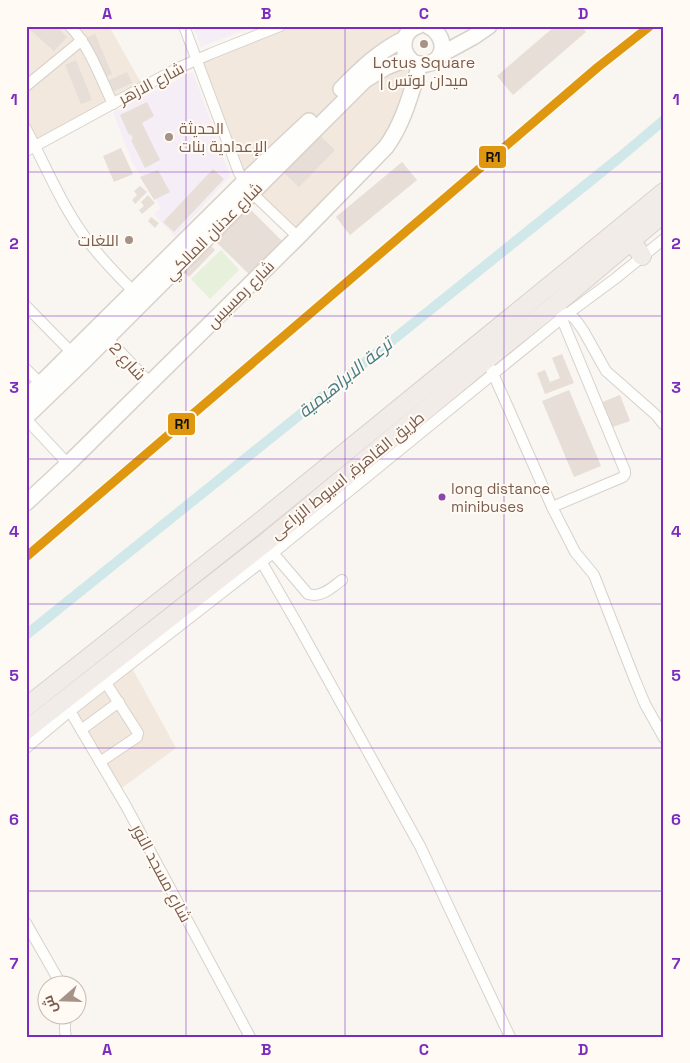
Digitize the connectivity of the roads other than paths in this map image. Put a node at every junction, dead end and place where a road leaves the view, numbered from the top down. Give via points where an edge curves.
1 (70, 26) edge
2 (184, 26) edge
3 (280, 26) edge
4 (429, 26) edge
5 (489, 26) edge
6 (410, 30) edge
7 (82, 40) junction
8 (440, 55) junction
9 (196, 59) junction
10 (414, 61) junction
11 (26, 86) edge
12 (113, 104) junction
13 (26, 129) edge
14 (31, 148) edge
15 (248, 187) junction
16 (664, 192) edge
17 (664, 214) edge
18 (298, 237) junction
19 (664, 239) edge
20 (631, 240) junction
21 (642, 256) junction
22 (138, 297) junction
23 (26, 306) edge
24 (562, 312) junction
25 (107, 338) junction
26 (77, 358) junction
27 (490, 366) junction
28 (26, 369) edge
29 (150, 383) junction
30 (41, 384) junction
31 (26, 398) edge
32 (26, 418) edge
33 (664, 424) edge
34 (68, 464) junction
35 (26, 503) edge
36 (552, 507) junction
37 (252, 528) junction
38 (266, 552) junction
39 (342, 580) dead end
40 (106, 683) junction
41 (119, 702) junction
42 (26, 707) edge
43 (70, 710) junction
44 (26, 730) edge
45 (81, 730) junction
46 (664, 738) edge
47 (26, 748) edge
48 (100, 762) junction
49 (26, 923) edge
50 (56, 976) edge
51 (250, 1037) edge
52 (510, 1037) edge

1 - 7 street
2 - 9 street
3 - 9 street, شارع الازهر
4 - 8 main road via 441,38
5 - 8 main road, شارع عدنان المالكي
6 - 10 main road via 404,49
6 - 15 main road, شارع عدنان المالكي via 366,64
7 - 11 street
7 - 12 street
8 - 10 main road, شارع عدنان المالكي via 425,64
9 - 12 street, شارع الازهر
9 - 15 street via 239,172
10 - 15 main road, شارع عدنان المالكي via 386,67 365,80
10 - 18 main road, شارع رمسيس via 404,116 393,138
12 - 14 street, شارع الازهر
13 - 14 street
14 - 22 street via 76,224 100,257
15 - 18 street
15 - 22 main road, شارع عدنان المالكي
16 - 37 highway, طريق القاهرة, اسيوط الزراعى
17 - 20 highway, طريق القاهرة, اسيوط الزراعى
18 - 29 main road, شارع رمسيس
19 - 21 street, طريق القاهرة, اسيوط الزراعى
20 - 21 highway
20 - 24 highway, طريق القاهرة, اسيوط الزراعى
21 - 24 street, طريق القاهرة, اسيوط الزراعى via 616,278
22 - 25 main road, شارع عدنان المالكي
22 - 26 main road, شارع عدنان المالكي
23 - 26 street
24 - 27 highway, طريق القاهرة, اسيوط الزراعى
24 - 33 street via 575,319 606,371
24 - 36 street via 625,474
25 - 26 main road, شارع عدنان المالكي
25 - 29 street, شارع 2
26 - 30 main road, شارع عدنان المالكي
26 - 32 main road, شارع عدنان المالكي
27 - 36 street
27 - 38 highway, طريق القاهرة, اسيوط الزراعى
28 - 30 street
29 - 34 main road, شارع رمسيس
30 - 31 main road, شارع عدنان المالكي
32 - 34 street
34 - 35 main road, شارع رمسيس
36 - 46 street via 574,552 594,575 634,680
37 - 38 highway
37 - 42 highway, طريق القاهرة, اسيوط الزراعى
38 - 39 street via 308,594 320,595
38 - 40 street, طريق القاهرة, اسيوط الزراعى
38 - 44 highway, طريق القاهرة, اسيوط الزراعى
38 - 52 street via 299,627 420,846
40 - 41 street
40 - 43 street, طريق القاهرة, اسيوط الزراعى
41 - 45 street
41 - 48 street via 138,735
43 - 45 street, شارع مسجد النور
43 - 47 street, طريق القاهرة, اسيوط الزراعى
45 - 48 street, شارع مسجد النور
48 - 51 street, شارع مسجد النور
49 - 50 street

